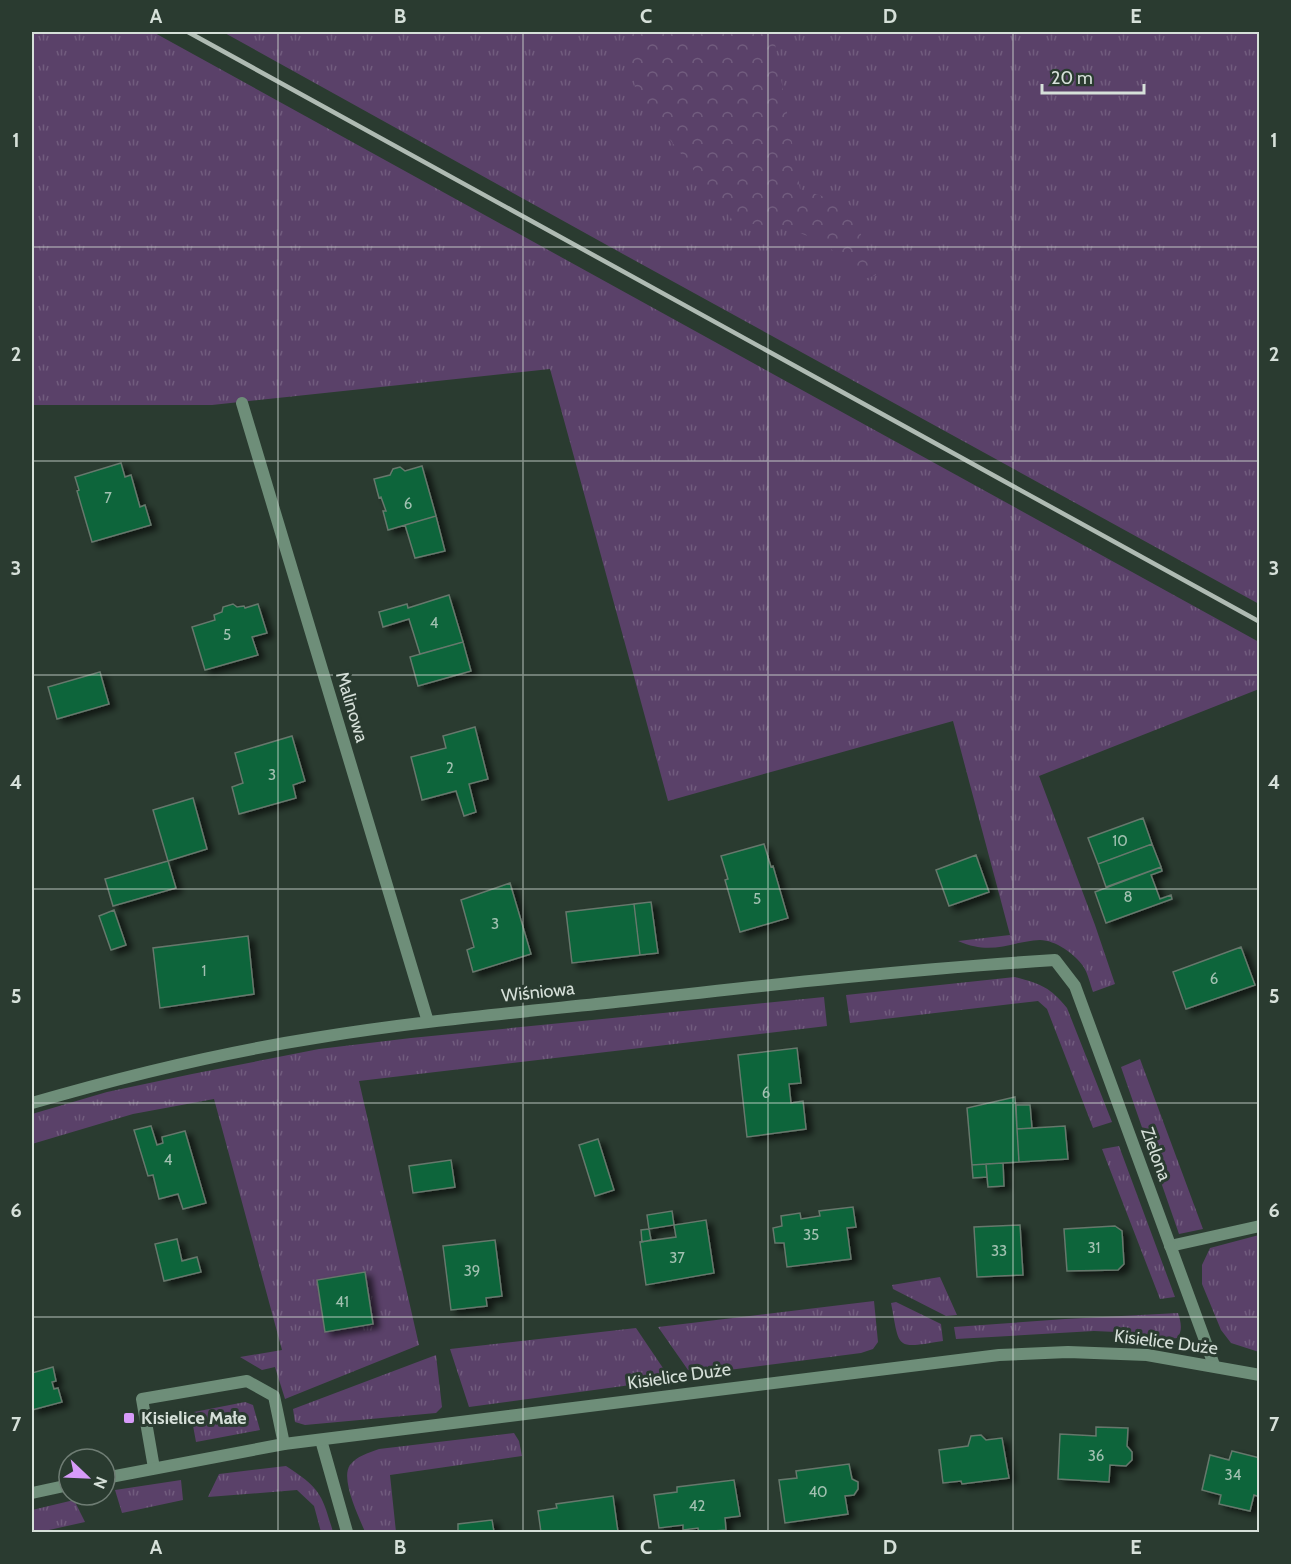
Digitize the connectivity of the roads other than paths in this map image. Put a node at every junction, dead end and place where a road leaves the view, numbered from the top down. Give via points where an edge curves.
1 (242, 403) dead end
2 (1055, 960) joint
3 (428, 1022) junction
4 (32, 1103) edge
5 (1260, 1226) edge
6 (1170, 1246) junction
7 (1214, 1365) junction
8 (1260, 1375) edge
9 (321, 1440) junction
10 (284, 1444) junction
11 (154, 1468) junction
12 (117, 1476) edge
13 (57, 1487) edge
14 (32, 1492) edge
15 (347, 1533) edge

1 - 3 street, Malinowa
2 - 3 street, Wiśniowa via 924,969
2 - 6 street, Zielona via 1075,986
3 - 4 street, Wiśniowa via 226,1054
5 - 6 street
6 - 7 street, Zielona
7 - 8 street, Kisielice Duże
7 - 9 street, Kisielice Duże via 1108,1352 999,1355
9 - 10 street, Kisielice Duże
9 - 15 street
10 - 11 street, Kisielice Duże
10 - 11 street via 274,1396 247,1381 142,1399
11 - 12 street, Kisielice Duże
13 - 14 street

